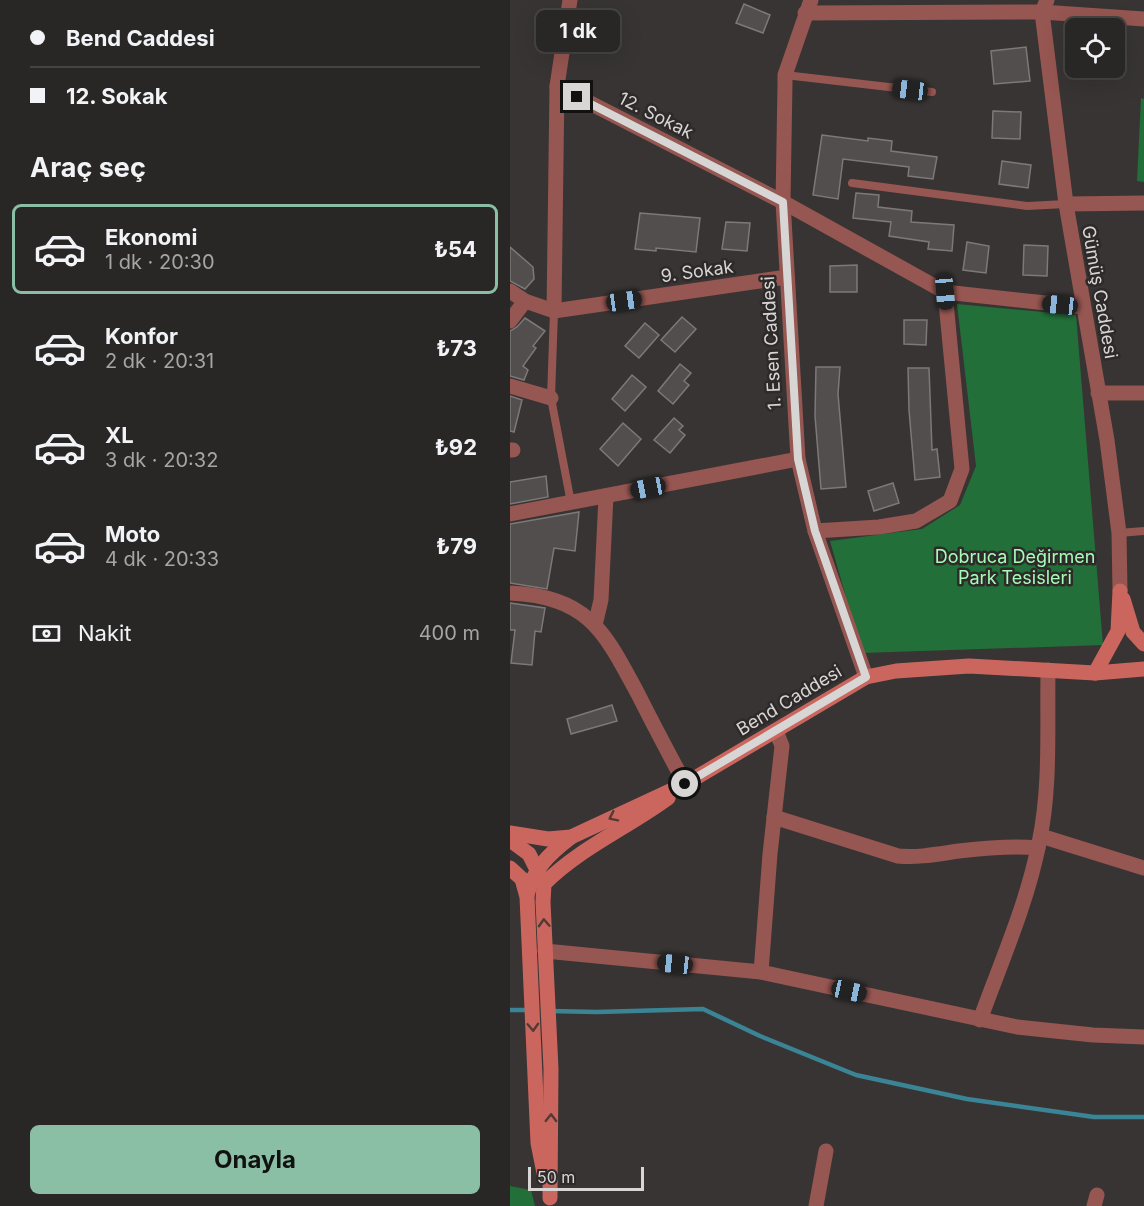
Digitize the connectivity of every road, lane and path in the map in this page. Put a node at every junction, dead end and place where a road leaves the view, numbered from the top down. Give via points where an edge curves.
1 (570, 0) edge
2 (1045, 6) edge
3 (808, 7) edge
4 (1144, 19) edge
5 (786, 75) junction
6 (557, 86) junction
7 (932, 92) dead end
8 (852, 183) dead end
9 (783, 202) junction
10 (1144, 203) edge
11 (1066, 204) junction
12 (787, 277) junction
13 (510, 291) edge
14 (945, 292) junction
15 (525, 301) junction
16 (1083, 307) junction
17 (554, 311) junction
18 (510, 321) edge
19 (510, 386) edge
20 (1098, 393) junction
21 (1144, 393) edge
22 (550, 398) junction
23 (798, 459) junction
24 (606, 496) junction
25 (571, 502) junction
26 (510, 514) edge
27 (815, 531) junction
28 (1144, 531) edge
29 (1119, 533) junction
30 (1120, 591) junction
31 (510, 593) edge
32 (595, 625) junction
33 (1144, 644) edge
34 (1144, 669) edge
35 (1048, 670) junction
36 (1095, 673) junction
37 (866, 677) junction
38 (776, 730) junction
39 (685, 784) junction
40 (774, 817) junction
41 (510, 833) edge
42 (571, 837) junction
43 (510, 840) edge
44 (1040, 842) junction
45 (510, 868) edge
46 (1144, 868) edge
47 (539, 875) junction
48 (527, 897) junction
49 (545, 951) junction
50 (761, 972) junction
51 (980, 1020) junction
52 (1144, 1037) edge
53 (826, 1151) dead end
54 (551, 1202) edge
55 (816, 1206) edge

1 - 6 street
2 - 3 street
2 - 4 street
2 - 11 street, Gümüş Caddesi
3 - 5 street, 1. Esen Caddesi
5 - 7 lane
5 - 9 street, 1. Esen Caddesi
6 - 9 street, 12. Sokak
6 - 17 street
8 - 11 lane via 1017,205
9 - 12 street, 1. Esen Caddesi
9 - 14 street, 12. Sokak
10 - 11 street
11 - 16 street, Gümüş Caddesi
12 - 17 street, 9. Sokak
12 - 23 street, 1. Esen Caddesi
13 - 15 street, 9. Sokak
14 - 16 street
14 - 27 street via 962,469 950,501 916,521
15 - 17 street, 9. Sokak
15 - 18 street
16 - 20 street, Gümüş Caddesi
17 - 22 lane
19 - 22 street
20 - 21 street
20 - 29 street, Gümüş Caddesi
22 - 25 lane
23 - 24 street
23 - 27 street, 1. Esen Caddesi
24 - 25 street
24 - 32 street via 601,600
25 - 26 street
27 - 37 street, 1. Esen Caddesi
28 - 29 lane
29 - 30 street, Gümüş Caddesi
30 - 33 main road via 1133,632
30 - 36 main road via 1118,631
31 - 32 street via 554,599
32 - 39 street via 616,653
34 - 36 main road, Bend Caddesi
35 - 36 main road, Bend Caddesi
35 - 37 main road, Bend Caddesi via 969,666
35 - 44 street via 1046,791
37 - 38 main road, Bend Caddesi
38 - 39 main road, Bend Caddesi
38 - 40 street via 782,746
39 -> 42 main road, Bend Caddesi
39 - 47 main road via 560,868
40 - 44 street via 905,857
40 - 50 street
41 - 42 main road, Bend Caddesi via 548,839
42 - 47 main road via 551,853
43 - 47 main road via 529,854
44 - 46 street
44 - 51 street
45 - 47 main road
45 - 48 main road via 522,879
47 - 48 main road
49 -> 47 main road
48 -> 54 main road via 538,1143
49 - 50 street
54 -> 49 main road via 551,1069
50 - 51 street
51 - 52 street via 1055,1032
53 - 55 street

